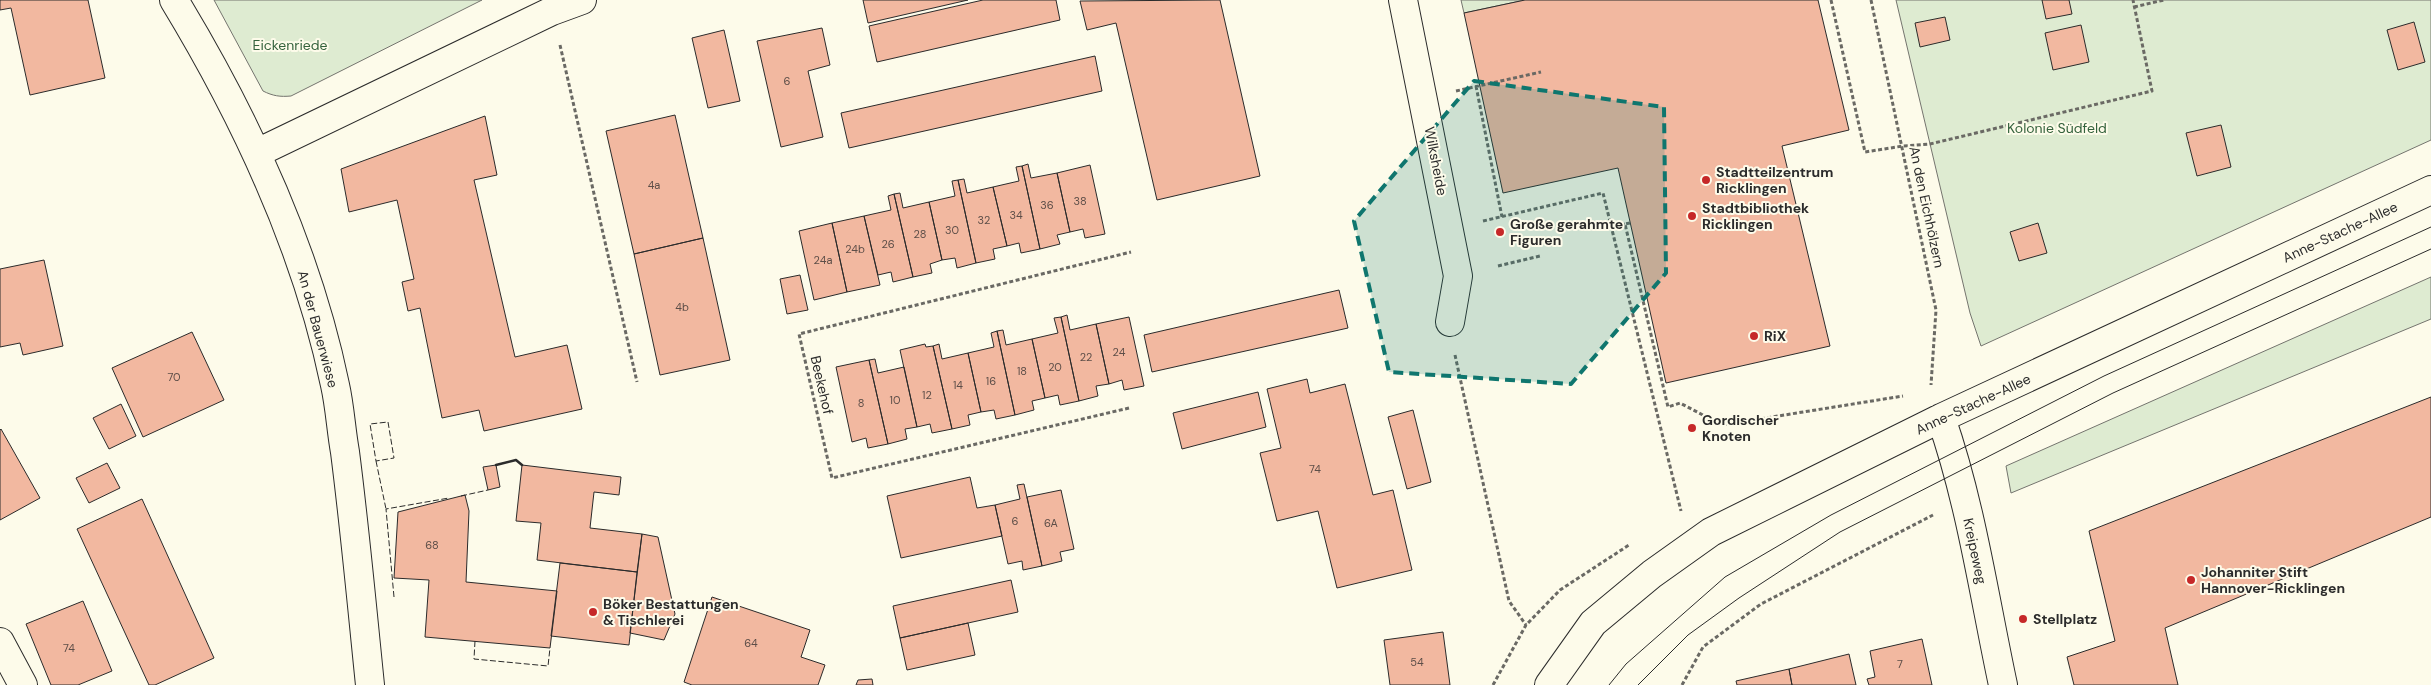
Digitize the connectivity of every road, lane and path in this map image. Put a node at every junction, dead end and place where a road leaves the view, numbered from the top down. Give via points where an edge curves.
1 (174, 0) edge
2 (582, 0) edge
3 (1403, 0) edge
4 (1832, 0) edge
5 (1871, 0) edge
6 (2133, 0) edge
7 (2164, 0) edge
8 (2134, 7) junction
9 (552, 11) junction
10 (1541, 72) dead end
11 (1476, 86) junction
12 (1456, 91) dead end
13 (1903, 146) junction
14 (257, 153) junction
15 (2431, 190) edge
16 (1502, 217) junction
17 (1630, 223) dead end
18 (1625, 224) junction
19 (1611, 228) junction
20 (1450, 229) junction
21 (1131, 252) dead end
22 (1540, 256) dead end
23 (1498, 266) dead end
24 (1450, 322) joint
25 (637, 382) dead end
26 (1931, 391) junction
27 (1128, 408) dead end
28 (1941, 418) junction
29 (1964, 499) junction
30 (1683, 517) dead end
31 (1526, 626) dead end
32 (0, 642) edge
33 (1552, 681) edge
34 (23, 685) edge
35 (370, 685) edge
36 (1682, 685) edge
37 (2003, 685) edge

1 - 14 street, An der Bauerwiese
2 - 9 street
3 - 20 street, Wilksheide
4 - 13 path via 1865,152
5 - 13 path, An den Eichhölzern
6 - 8 path
7 - 8 path
8 - 13 path via 2152,92 1930,144
9 - 14 street
9 - 25 path
10 - 11 path
11 - 12 path
11 - 16 path
13 - 26 path, An den Eichhölzern via 1936,310
14 - 35 street, An der Bauerwiese via 307,281 335,385 354,518
15 - 28 street, Anne-Stache-Allee
16 - 19 path via 1603,193
16 - 20 path
17 - 18 path
18 - 19 path
18 - 26 path via 1668,407 1680,403 1722,425
19 - 30 path
20 - 24 street, Wilksheide via 1458,276
21 - 27 path, Beekehof via 799,334 832,478
22 - 23 path
24 - 31 path via 1459,381 1509,601
26 - 28 path, An den Eichhölzern
28 - 29 street, Kreipeweg via 1953,451
28 - 33 street, Anne-Stache-Allee via 1711,532 1652,574 1593,623
29 - 36 path via 1761,604 1704,647
29 - 37 street, Kreipeweg
32 - 34 street

